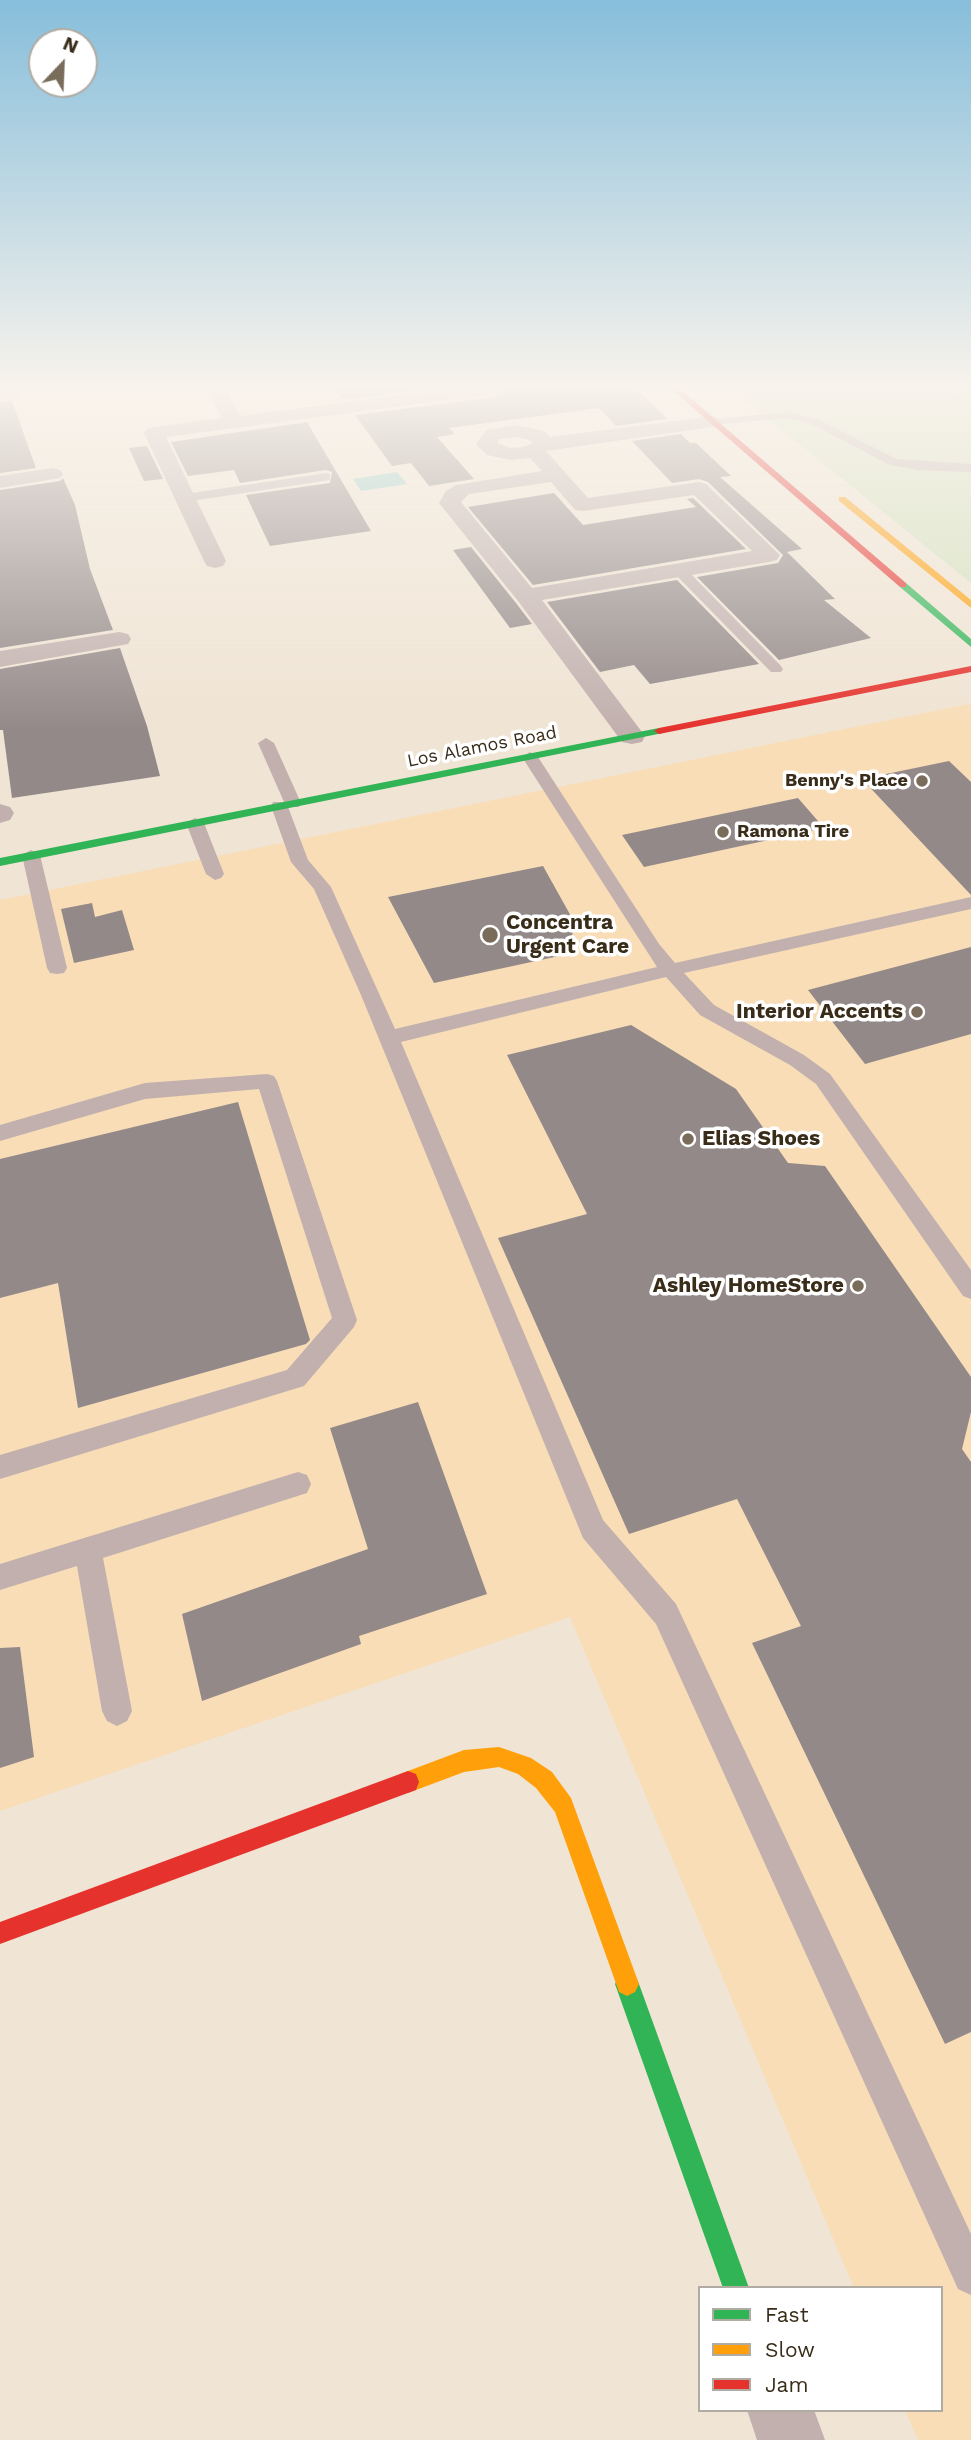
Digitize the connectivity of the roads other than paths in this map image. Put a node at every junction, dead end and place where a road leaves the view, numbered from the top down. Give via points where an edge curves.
1 (187, 502) edge
2 (450, 502) edge
3 (580, 502) edge
4 (604, 502) edge
5 (713, 502) edge
6 (806, 502) edge
7 (846, 502) edge
8 (215, 561) dead end
9 (679, 570) junction
10 (526, 596) junction
11 (971, 605) edge
12 (119, 639) dead end
13 (971, 644) edge
14 (0, 659) edge
15 (776, 669) dead end
16 (971, 669) edge
17 (632, 736) junction
18 (266, 743) dead end
19 (530, 757) junction
20 (286, 805) junction
21 (195, 823) junction
22 (31, 855) junction
23 (0, 862) edge
24 (215, 874) dead end
25 (971, 903) edge
26 (57, 968) dead end
27 (670, 970) junction
28 (388, 1038) junction
29 (0, 1133) edge
30 (971, 1289) edge
31 (0, 1467) edge
32 (298, 1484) dead end
33 (88, 1550) junction
34 (0, 1577) edge
35 (117, 1712) dead end
36 (0, 1933) edge
37 (971, 2276) edge
38 (735, 2286) edge
39 (781, 2412) edge
40 (791, 2440) edge

1 - 8 street
2 - 10 street
3 - 4 street
5 - 9 street via 769,555
6 - 13 main road
7 - 11 main road
9 - 10 street
9 - 15 lane
10 - 17 street
12 - 14 street
16 - 17 main road, Los Alamos Road
17 - 19 main road, Los Alamos Road
18 - 20 lane
19 - 20 main road, Los Alamos Road
19 - 27 lane
20 - 21 main road, Los Alamos Road
20 - 28 lane via 300,862 323,887
21 - 22 main road, Los Alamos Road
21 - 24 lane
22 - 23 main road, Los Alamos Road
22 - 26 lane
25 - 27 lane
27 - 28 lane
27 - 30 lane via 707,1010 797,1059 823,1079
28 - 37 lane via 593,1529 666,1614
29 - 31 lane via 145,1091 267,1081 345,1320 295,1378
32 - 33 lane
33 - 34 lane
33 - 35 lane
36 - 38 main road via 464,1761 499,1757 524,1765 544,1780 563,1806
39 - 40 street

